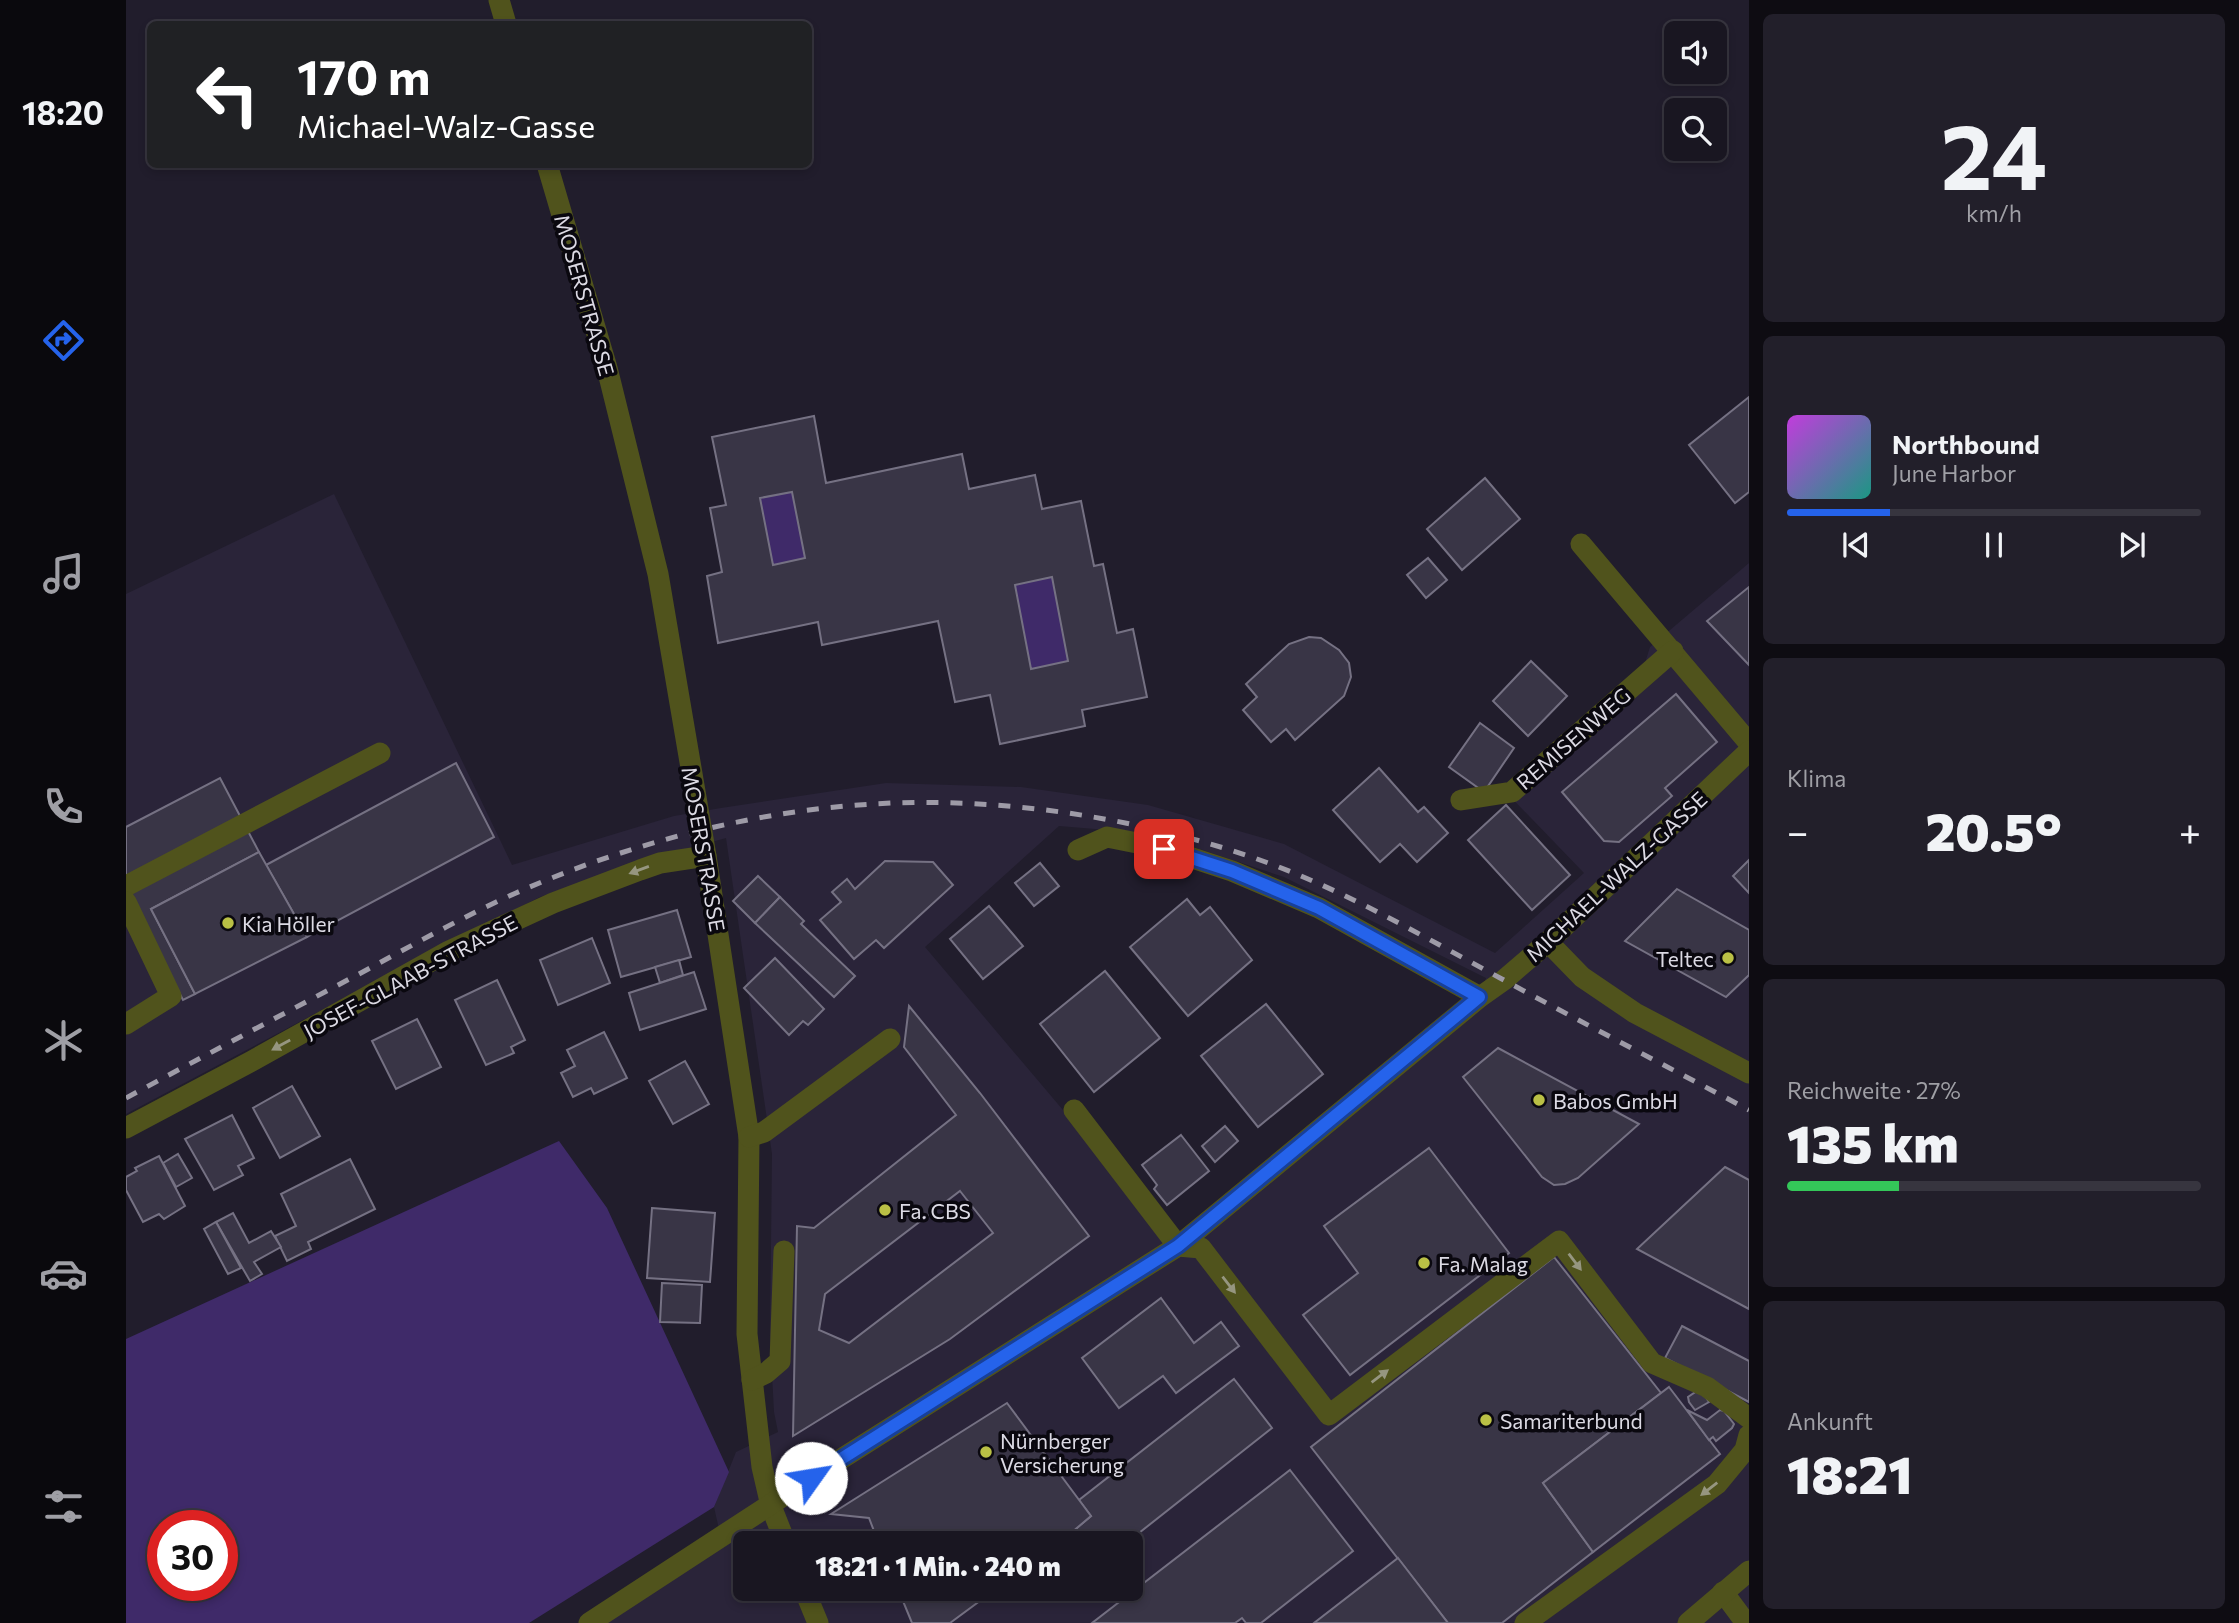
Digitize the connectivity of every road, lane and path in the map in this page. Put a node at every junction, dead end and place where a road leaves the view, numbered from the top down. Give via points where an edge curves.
1 (499, 0) edge
2 (505, 21) edge
3 (548, 168) edge
4 (1581, 544) dead end
5 (1673, 651) junction
6 (1749, 743) edge
7 (1749, 751) edge
8 (380, 753) dead end
9 (1461, 800) dead end
10 (1078, 850) dead end
11 (706, 856) junction
12 (126, 886) edge
13 (126, 902) edge
14 (1548, 942) junction
15 (1479, 997) junction
16 (126, 1024) edge
17 (890, 1039) dead end
18 (1749, 1073) edge
19 (1074, 1110) dead end
20 (126, 1128) edge
21 (749, 1137) junction
22 (1178, 1246) junction
23 (784, 1251) dead end
24 (752, 1381) junction
25 (1749, 1418) edge
26 (1749, 1435) edge
27 (771, 1506) junction
28 (781, 1531) edge
29 (1749, 1571) edge
30 (1723, 1592) junction
31 (809, 1601) edge
32 (589, 1623) edge
33 (818, 1623) edge
34 (1525, 1623) edge
35 (1688, 1623) edge
36 (1746, 1623) edge

1 - 2 street
3 - 11 street, MOSERSTRASSE via 607,368 657,574
4 - 5 street
5 - 6 street
5 - 9 street, REMISENWEG via 1512,792
7 - 14 street, MICHAEL-WALZ-GASSE
8 - 12 street
10 - 15 street via 1107,838 1162,848 1232,871 1319,908
11 -> 20 street, JOSEF-GLAAB-STRASSE via 640,870 554,902 449,951
11 - 21 street, MOSERSTRASSE
13 - 16 street via 171,996
14 - 15 street, MICHAEL-WALZ-GASSE
14 - 18 street via 1582,977 1635,1013
15 - 22 street, MICHAEL-WALZ-GASSE
17 - 21 street via 764,1132
19 - 22 street
21 - 24 street, MOSERSTRASSE via 747,1334
22 -> 25 street via 1200,1248 1329,1415 1559,1241 1652,1363 1707,1387
22 - 27 street, MICHAEL-WALZ-GASSE
23 - 24 street via 779,1361
24 - 27 street, MOSERSTRASSE
26 -> 34 street via 1745,1450 1717,1484
27 - 28 street, MOSERSTRASSE
27 - 32 street, MICHAEL-WALZ-GASSE
29 - 30 street
30 - 35 street
30 - 36 street
31 - 33 street

